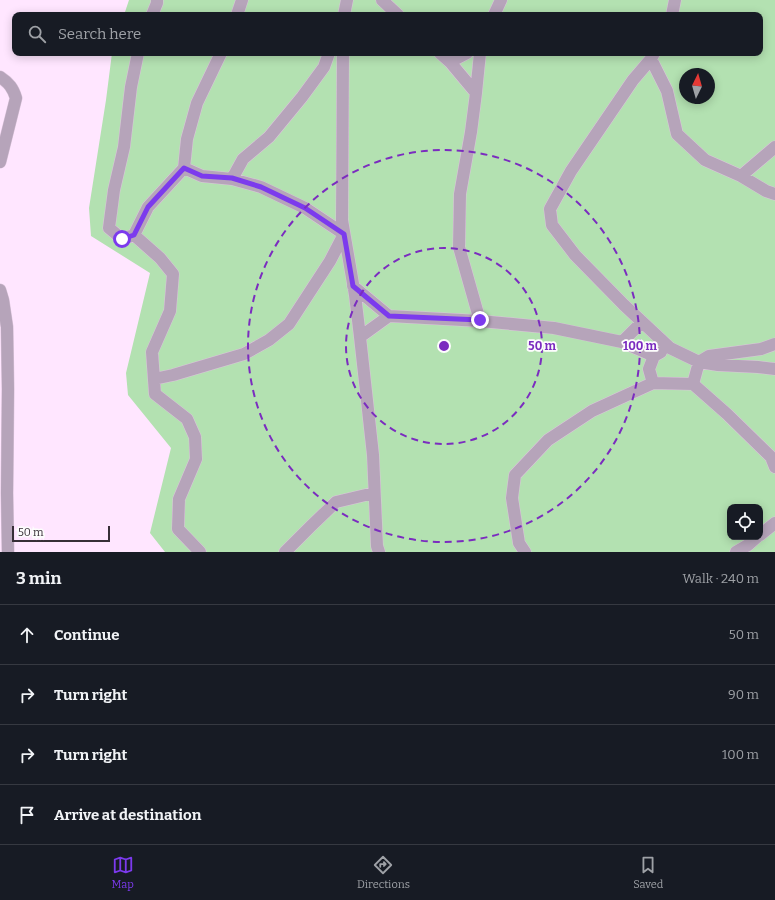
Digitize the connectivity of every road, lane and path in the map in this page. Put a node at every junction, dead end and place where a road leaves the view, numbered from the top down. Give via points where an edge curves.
1 (157, 0) edge
2 (242, 0) edge
3 (347, 0) edge
4 (382, 0) edge
5 (501, 0) edge
6 (675, 0) edge
7 (153, 12) edge
8 (238, 12) edge
9 (345, 12) edge
10 (395, 12) edge
11 (495, 12) edge
12 (673, 12) edge
13 (137, 56) edge
14 (220, 56) edge
15 (329, 56) edge
16 (343, 56) edge
17 (443, 56) edge
18 (461, 56) edge
19 (480, 56) edge
20 (653, 56) edge
21 (450, 62) junction
22 (0, 77) edge
23 (476, 92) junction
24 (775, 147) edge
25 (0, 162) edge
26 (184, 168) junction
27 (740, 176) junction
28 (232, 178) junction
29 (775, 194) edge
30 (344, 234) junction
31 (134, 235) junction
32 (353, 286) junction
33 (0, 290) edge
34 (389, 316) junction
35 (480, 320) junction
36 (642, 322) junction
37 (360, 337) junction
38 (622, 342) junction
39 (775, 344) edge
40 (670, 348) junction
41 (654, 356) junction
42 (699, 362) junction
43 (775, 368) edge
44 (154, 379) junction
45 (653, 383) junction
46 (693, 384) junction
47 (775, 467) edge
48 (374, 493) junction
49 (775, 522) edge
50 (763, 532) edge
51 (754, 540) edge
52 (8, 552) edge
53 (200, 552) edge
54 (286, 552) edge
55 (379, 552) edge
56 (524, 552) edge
57 (736, 552) edge

1 - 7 street
2 - 8 street
3 - 9 street
4 - 10 street
5 - 11 street
6 - 12 street
13 - 31 street via 109,228 122,239
14 - 26 street via 197,103 187,139
15 - 28 street via 324,67 302,97 269,137 243,159
16 - 30 street
17 - 21 street
18 - 21 street
19 - 23 street
20 - 27 street via 667,92 677,134 705,160
20 - 36 street via 633,80 550,208 552,225 574,255
21 - 23 street
22 - 25 street via 13,89 16,98
23 - 35 street via 460,194 459,247
24 - 27 street
26 - 28 street via 202,176
26 - 31 street via 148,207
27 - 29 street
28 - 30 street via 261,187 305,208
30 - 32 street
30 - 44 street via 330,261 289,324 269,340 244,354
31 - 44 street via 160,258 173,274 170,311 152,352
32 - 34 street
32 - 37 street
33 - 52 street via 7,327
34 - 35 street
34 - 37 street
35 - 38 street via 554,328
36 - 38 street
36 - 40 street
37 - 48 street via 373,455
38 - 41 street
39 - 42 street via 761,349 709,356
40 - 41 street
40 - 42 street
41 - 45 street via 649,369
42 - 43 street
42 - 46 street
44 - 53 street via 155,394 187,419 195,437 196,459 179,499 178,529
45 - 46 street
45 - 56 street via 592,411 548,440 515,475 512,498 519,542
46 - 47 street via 771,458
48 - 54 street via 336,502
48 - 55 street
49 - 50 street
51 - 57 street

